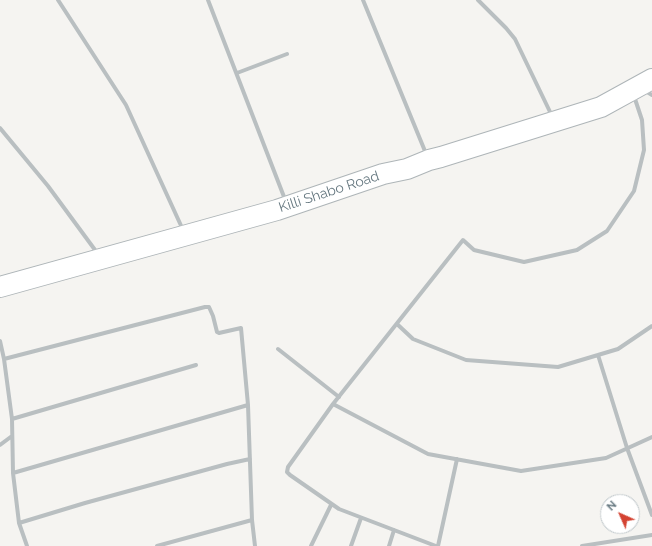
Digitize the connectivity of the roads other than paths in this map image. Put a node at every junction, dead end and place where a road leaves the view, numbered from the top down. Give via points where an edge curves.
1 (58, 0) edge
2 (208, 0) edge
3 (363, 0) edge
4 (478, 0) edge
5 (287, 54) dead end
6 (236, 73) junction
7 (644, 88) edge
8 (554, 122) junction
9 (0, 128) edge
10 (429, 160) junction
11 (287, 206) junction
12 (186, 236) junction
13 (102, 259) junction
14 (0, 287) edge
15 (397, 324) junction
16 (652, 326) edge
17 (0, 342) edge
18 (278, 349) dead end
19 (598, 355) junction
20 (4, 359) junction
21 (196, 365) dead end
22 (339, 397) junction
23 (333, 404) junction
24 (248, 405) junction
25 (12, 419) junction
26 (12, 436) junction
27 (652, 437) edge
28 (0, 445) edge
29 (627, 448) junction
30 (250, 459) junction
31 (457, 460) junction
32 (13, 473) junction
33 (331, 505) junction
34 (652, 515) edge
35 (361, 518) junction
36 (252, 520) junction
37 (19, 523) junction
38 (394, 530) junction
39 (652, 535) edge
40 (27, 546) edge
41 (157, 546) edge
42 (255, 546) edge
43 (311, 546) edge
44 (351, 546) edge
45 (389, 546) edge
46 (437, 546) edge
47 (582, 546) edge

1 - 12 street via 126,105
2 - 6 street
3 - 10 street
4 - 8 street via 515,39
5 - 6 street
6 - 11 street
7 - 8 street, Killi Shabo Road via 601,107
7 - 15 street via 644,150 634,191 607,231 577,250 524,262 474,250 463,240
8 - 10 street, Killi Shabo Road
9 - 13 street via 48,186
10 - 11 street, Killi Shabo Road
11 - 12 street, Killi Shabo Road
12 - 13 street, Killi Shabo Road
13 - 14 street, Killi Shabo Road
15 - 19 street via 413,339 466,360 558,367
15 - 22 street
16 - 19 street via 618,349
17 - 20 street
18 - 22 street
19 - 29 street
20 - 24 street via 209,307 216,332 241,328
20 - 25 street
21 - 25 street
22 - 23 street
23 - 31 street via 428,454
23 - 33 street via 287,472
24 - 30 street
24 - 32 street
25 - 26 street
26 - 28 street
26 - 32 street
27 - 29 street
29 - 31 street via 606,458 522,471
29 - 34 street
30 - 36 street
30 - 37 street
31 - 46 street
32 - 37 street
33 - 35 street
33 - 43 street
35 - 38 street
35 - 44 street
36 - 41 street
36 - 42 street
37 - 40 street
38 - 45 street
38 - 46 street
39 - 47 street

